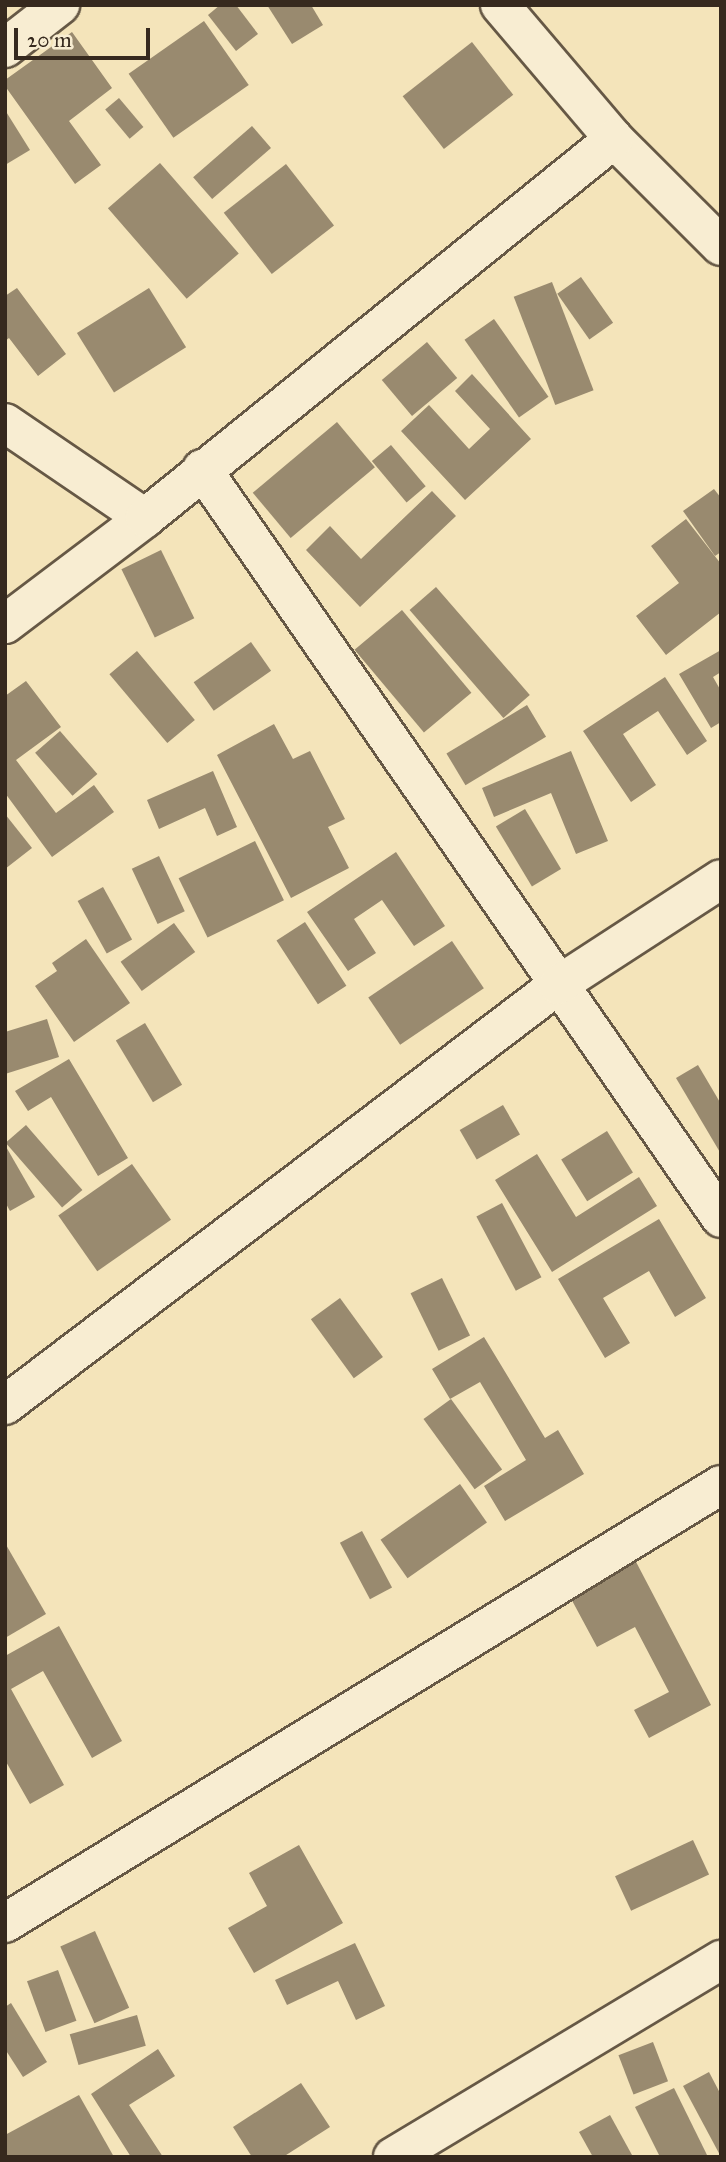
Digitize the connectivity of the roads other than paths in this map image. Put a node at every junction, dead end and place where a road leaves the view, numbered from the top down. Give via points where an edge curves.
1 (60, 5) edge
2 (500, 5) edge
3 (5, 48) edge
4 (614, 139) junction
5 (721, 246) edge
6 (5, 424) edge
7 (202, 469) junction
8 (145, 518) junction
9 (5, 624) edge
10 (721, 879) edge
11 (558, 985) junction
12 (721, 1218) edge
13 (5, 1405) edge
14 (721, 1485) edge
15 (5, 1923) edge
16 (721, 1960) edge
17 (393, 2157) edge

1 - 3 street
2 - 4 street
4 - 5 street
4 - 7 street
6 - 8 street
7 - 8 street
7 - 11 street
8 - 9 street
10 - 11 street
11 - 12 street
11 - 13 street
14 - 15 street
16 - 17 street

